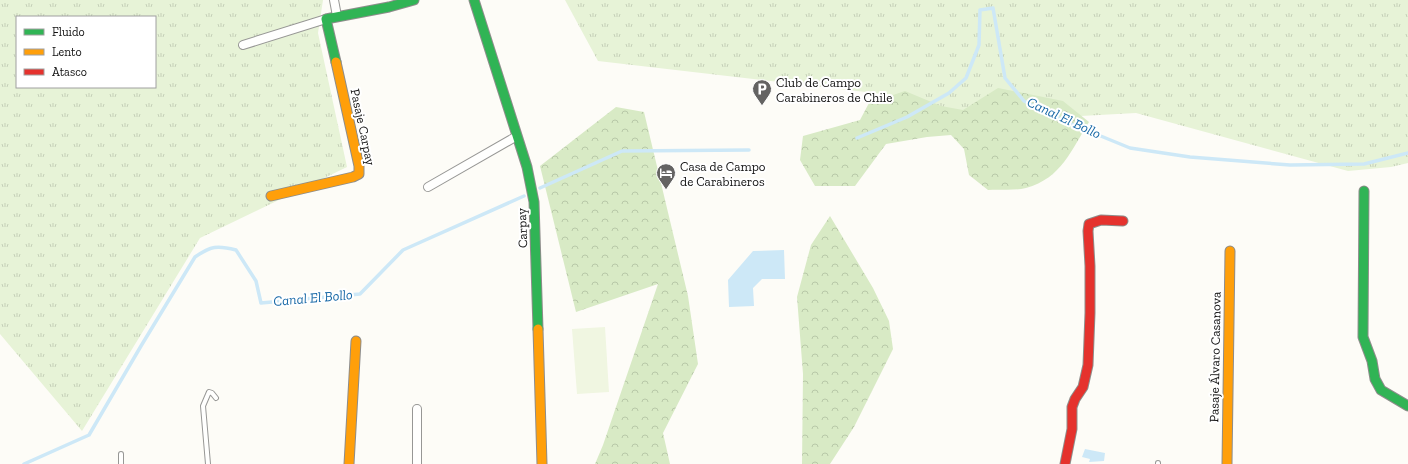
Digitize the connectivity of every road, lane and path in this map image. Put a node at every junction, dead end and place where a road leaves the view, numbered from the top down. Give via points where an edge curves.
1 (334, 0) edge
2 (414, 0) edge
3 (474, 0) edge
4 (337, 16) junction
5 (326, 19) junction
6 (243, 45) dead end
7 (517, 136) junction
8 (428, 187) dead end
9 (1364, 190) dead end
10 (271, 196) dead end
11 (1122, 221) dead end
12 (1230, 251) dead end
13 (356, 341) dead end
14 (216, 398) dead end
15 (1408, 406) edge
16 (417, 410) dead end
17 (121, 454) dead end
18 (121, 464) edge
19 (208, 464) edge
20 (349, 464) edge
21 (417, 464) edge
22 (542, 464) edge
23 (1065, 464) edge
24 (1226, 464) edge

1 - 4 street
2 - 4 street
3 - 7 street, Carpay
4 - 5 street
5 - 6 street
5 - 10 street, Pasaje Carpay via 359,174
7 - 8 street
7 - 22 street, Carpay via 534,202
9 - 15 street via 1363,337 1372,361 1375,379 1381,390
11 - 23 street via 1105,219 1095,220 1089,224 1088,365 1083,387 1072,407 1072,429
12 - 24 street, Pasaje Álvaro Casanova
13 - 20 street
14 - 19 lane via 208,392 202,406
16 - 21 street
17 - 18 lane

